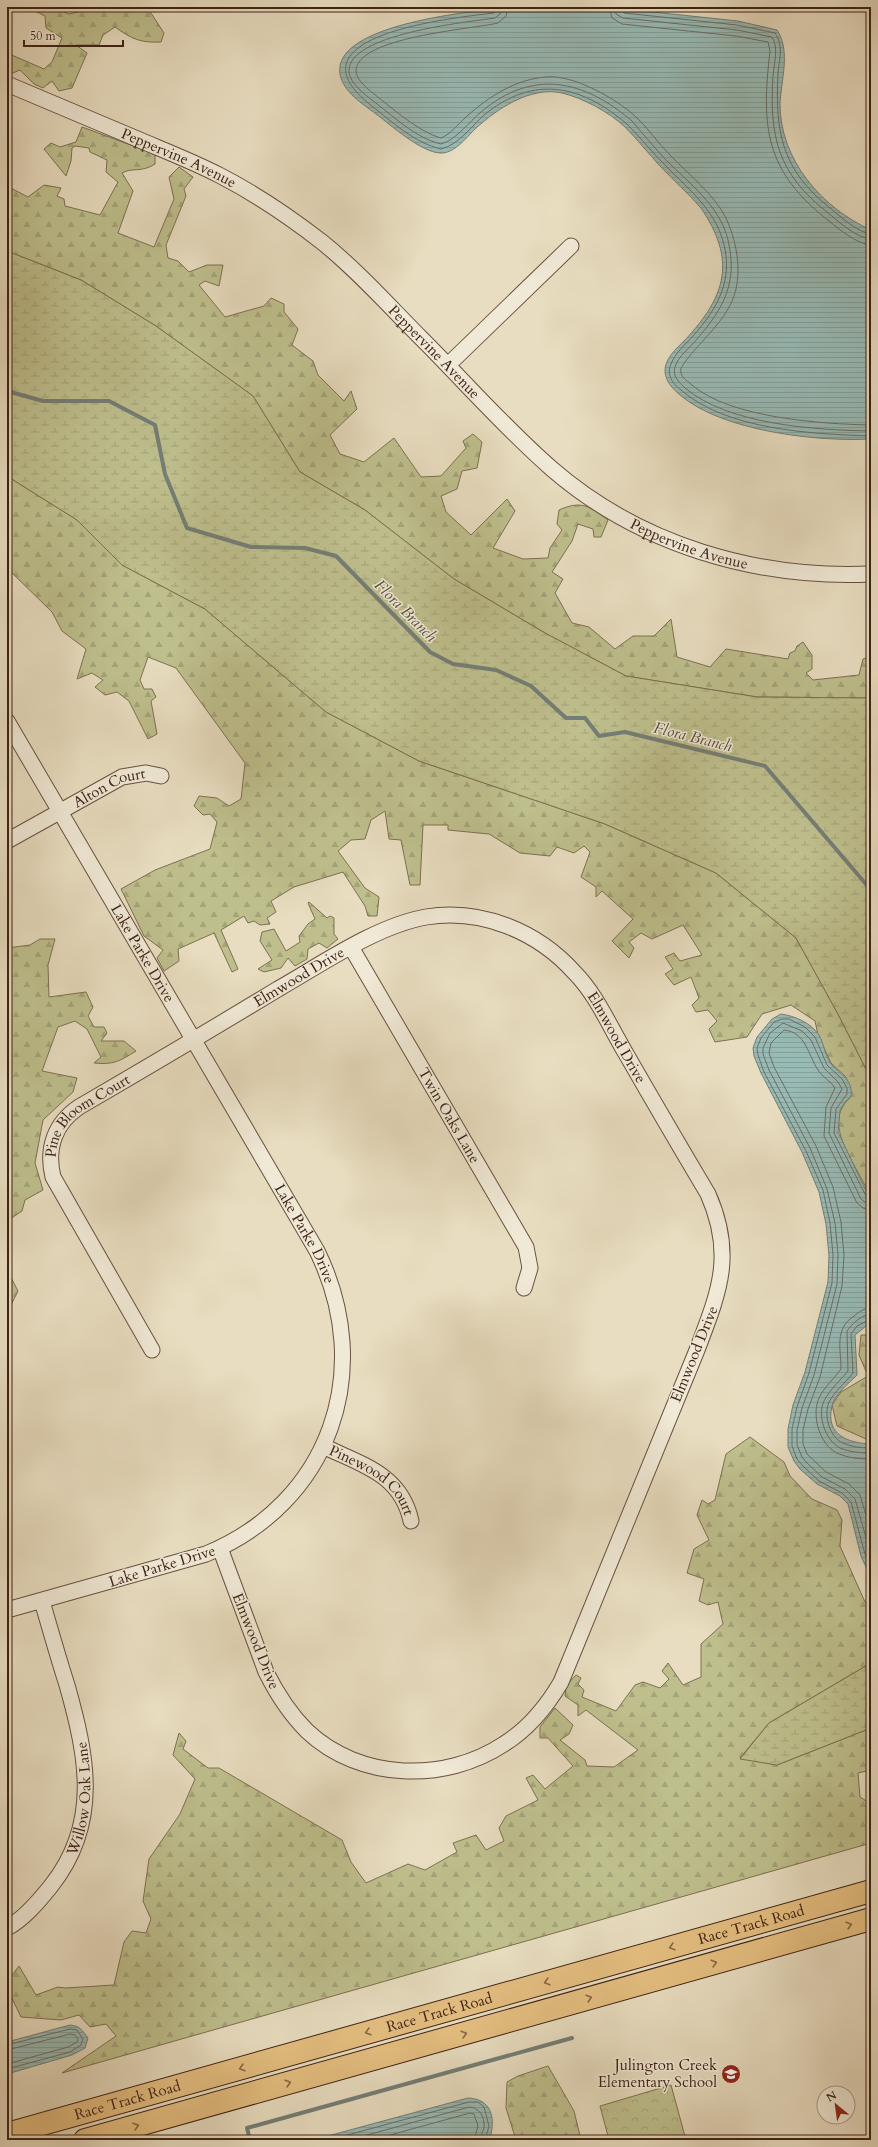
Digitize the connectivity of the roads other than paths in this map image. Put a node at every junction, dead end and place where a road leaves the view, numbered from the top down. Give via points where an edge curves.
1 (7, 84) edge
2 (571, 246) dead end
3 (448, 365) junction
4 (871, 574) edge
5 (7, 721) edge
6 (161, 776) dead end
7 (59, 811) junction
8 (7, 842) edge
9 (351, 947) junction
10 (193, 1040) junction
11 (524, 1288) dead end
12 (152, 1350) dead end
13 (323, 1446) junction
14 (411, 1521) dead end
15 (220, 1548) junction
16 (42, 1601) junction
17 (7, 1610) edge
18 (871, 1891) edge
19 (820, 1905) junction
20 (871, 1919) edge
21 (7, 1928) edge
22 (827, 1931) junction
23 (636, 1957) junction
24 (616, 1991) junction
25 (7, 2134) edge
26 (85, 2140) edge

1 - 3 street, Peppervine Avenue via 182,157 254,194 325,244
2 - 3 street
3 - 4 street, Peppervine Avenue via 554,471 619,516 654,534 720,558 766,568 806,573
5 - 7 street, Lake Parke Drive
6 - 7 street, Alton Court via 146,773 122,777
7 - 8 street, Alton Court
7 - 10 street, Lake Parke Drive
9 - 10 street, Elmwood Drive
9 - 11 street, Twin Oaks Lane via 526,1247 530,1268
9 - 15 street, Elmwood Drive via 382,930 404,922 428,917 459,916 506,925 541,943 559,957 590,990 708,1194 720,1231 723,1256 719,1288 697,1350 561,1682 540,1712 520,1732 491,1753 447,1768 402,1771 361,1763 323,1743 295,1718 274,1688
10 - 12 street, Pine Bloom Court via 72,1112 60,1125 51,1150 51,1168 57,1185
10 - 13 street, Lake Parke Drive via 317,1251 334,1292 342,1334 342,1378 333,1421
13 - 14 street, Pinewood Court via 384,1476 396,1487 405,1501
13 - 15 street, Lake Parke Drive via 302,1480 272,1514
15 - 16 street, Lake Parke Drive
16 - 17 street, Lake Parke Drive
16 - 21 street, Willow Oak Lane via 83,1748 86,1792 78,1835 66,1864 41,1898
18 - 19 main road, Race Track Road
19 - 22 main road
19 -> 23 main road, Race Track Road
22 -> 20 main road, Race Track Road
24 -> 22 main road, Race Track Road
23 - 24 main road via 623,1974
23 -> 25 main road, Race Track Road
26 -> 24 main road, Race Track Road

